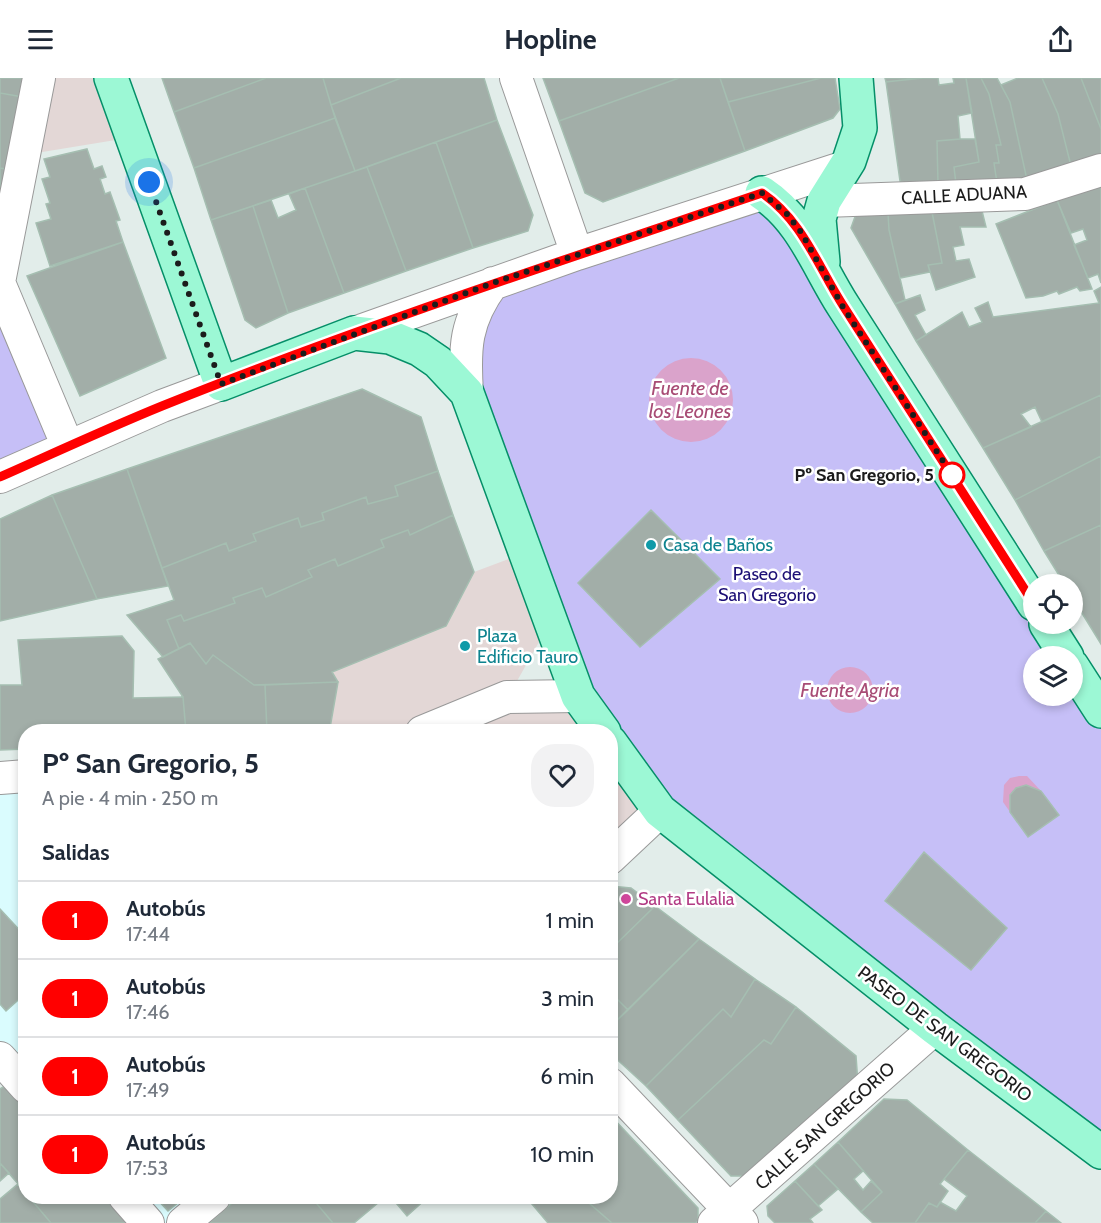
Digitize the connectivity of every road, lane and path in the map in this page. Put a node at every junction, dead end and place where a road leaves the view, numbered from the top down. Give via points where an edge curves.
1 (39, 78) edge
2 (111, 78) edge
3 (516, 78) edge
4 (856, 78) edge
5 (845, 168) junction
6 (1101, 170) edge
7 (762, 193) junction
8 (824, 201) junction
9 (577, 254) junction
10 (824, 270) junction
11 (0, 277) edge
12 (493, 283) junction
13 (0, 285) edge
14 (354, 333) junction
15 (221, 384) junction
16 (467, 393) junction
17 (68, 447) junction
18 (0, 477) edge
19 (1023, 587) edge
20 (578, 696) junction
21 (442, 724) edge
22 (598, 724) edge
23 (618, 753) edge
24 (18, 777) edge
25 (0, 778) edge
26 (660, 811) junction
27 (618, 850) edge
28 (935, 1028) junction
29 (618, 1093) edge
30 (1101, 1152) edge
31 (131, 1204) edge
32 (206, 1204) edge
33 (728, 1219) edge
34 (148, 1223) edge
35 (183, 1223) edge

1 - 11 street
2 - 15 main road
3 - 9 street
4 - 5 main road via 860,128
5 - 7 street
5 - 8 main road
6 - 8 street, CALLE ADUANA via 1025,194
7 - 9 street
7 - 10 main road via 787,214
8 - 10 main road via 819,219
9 - 12 street
10 - 19 main road via 843,307
12 - 14 street
12 - 16 street via 479,303 467,335
13 - 17 street
14 - 15 main road
14 - 16 main road via 390,338 418,349 438,362
15 - 17 street
16 - 20 main road
17 - 18 street
20 - 21 street via 507,698
20 - 22 main road
23 - 26 main road, PASEO DE SAN GREGORIO
24 - 25 street
26 - 27 street
26 - 28 main road, PASEO DE SAN GREGORIO
28 - 30 main road, PASEO DE SAN GREGORIO
28 - 33 street, CALLE SAN GREGORIO
29 - 33 street
31 - 34 street
32 - 35 street

